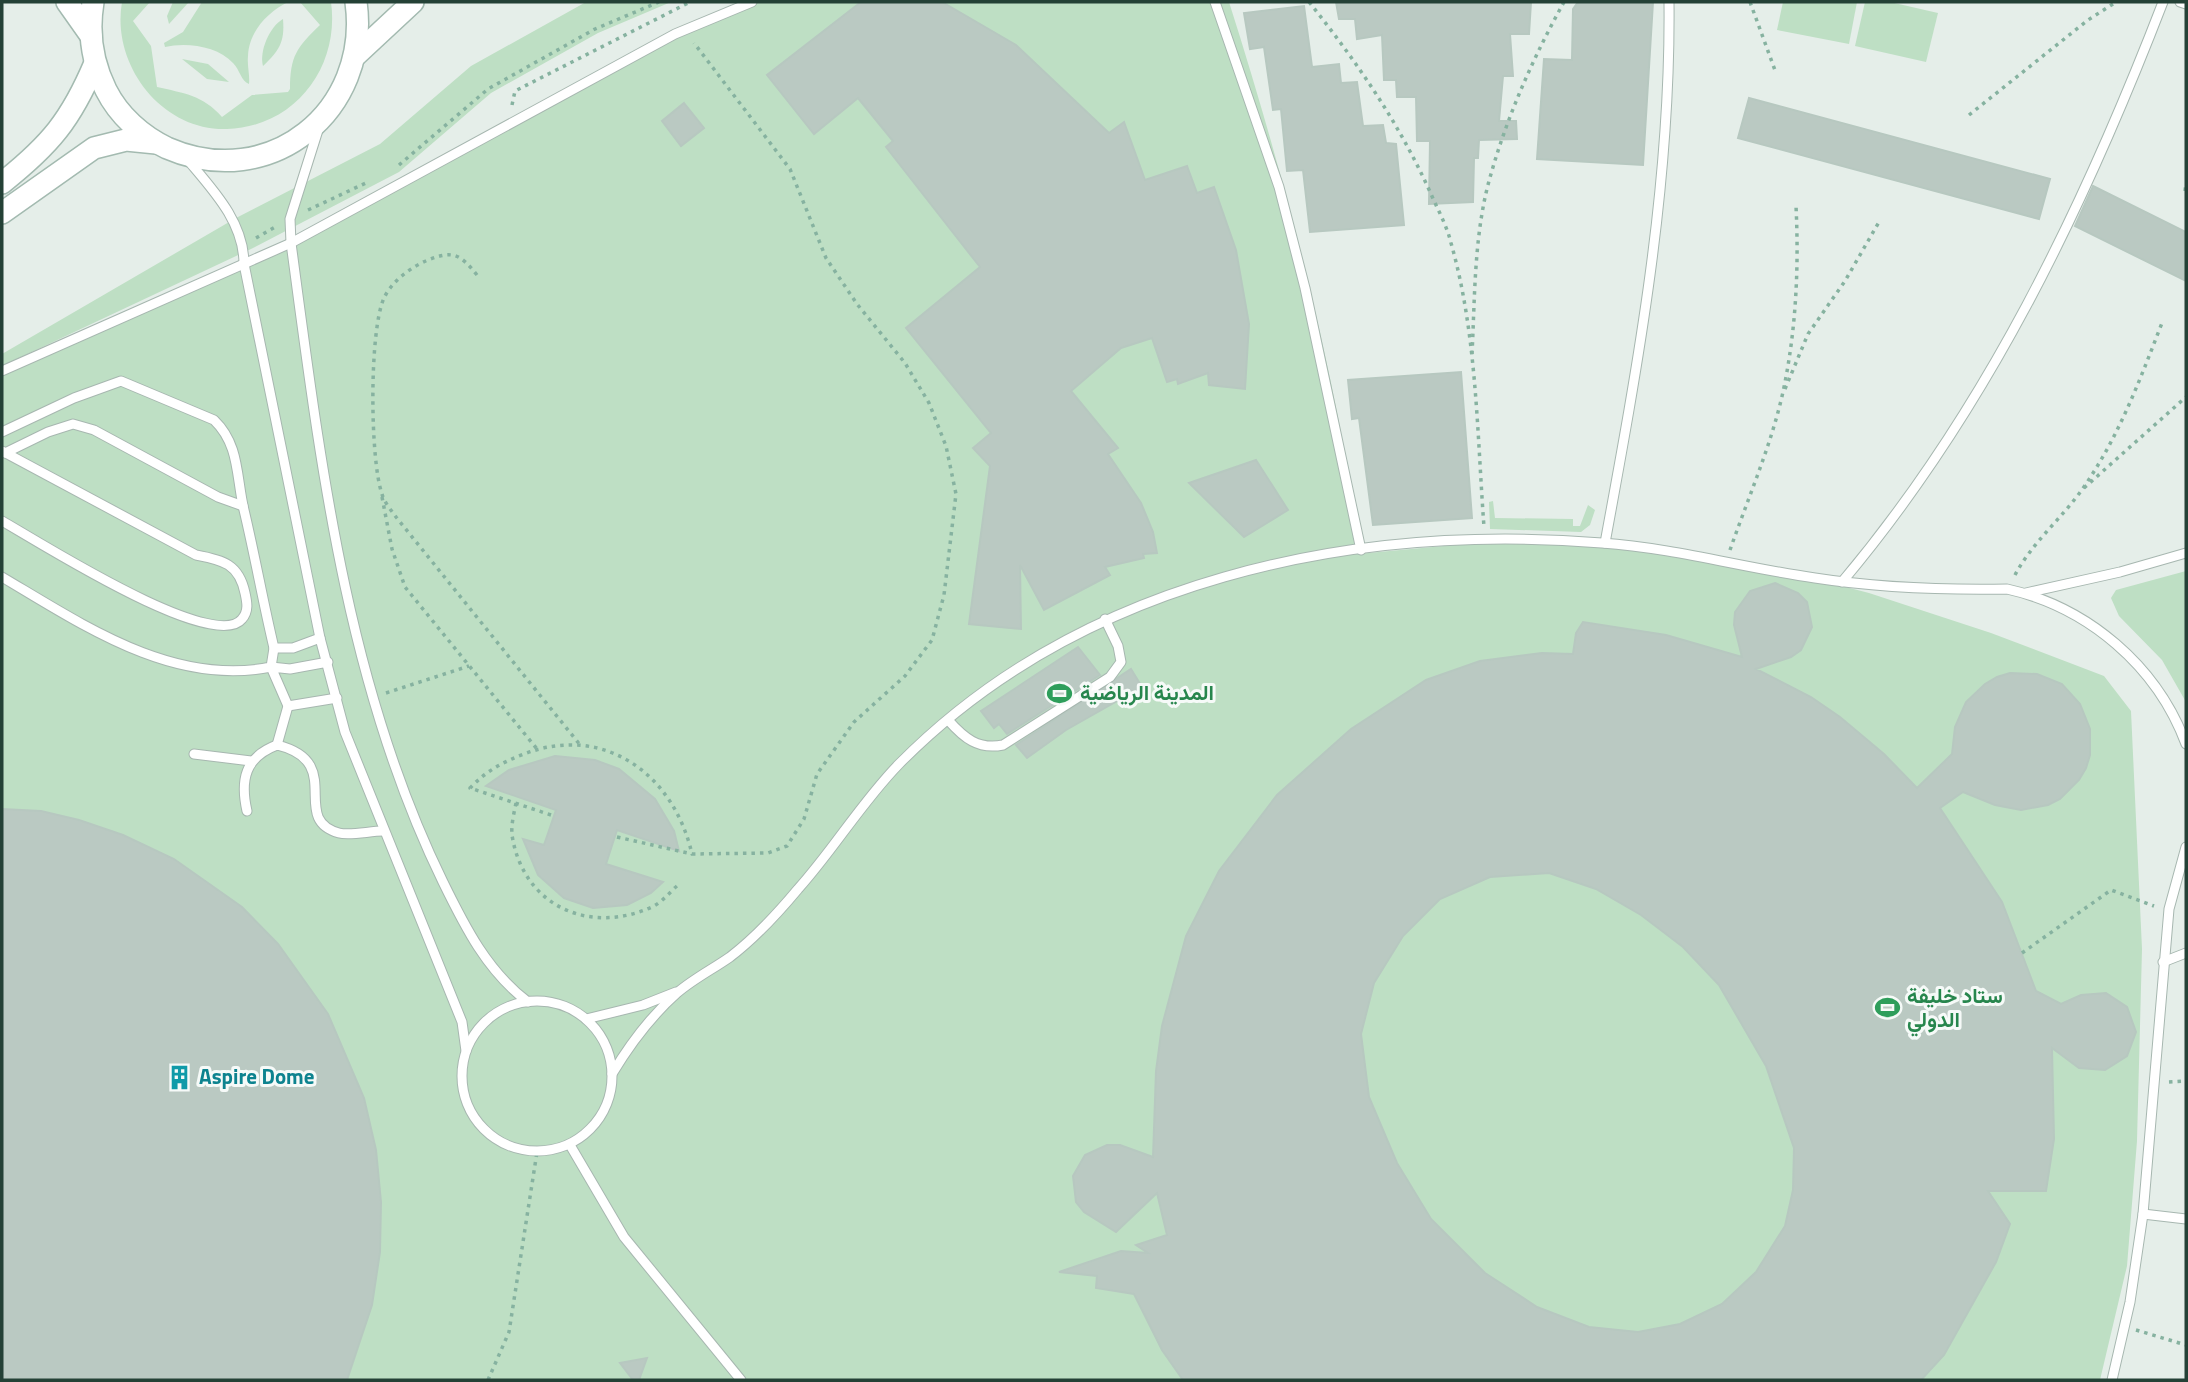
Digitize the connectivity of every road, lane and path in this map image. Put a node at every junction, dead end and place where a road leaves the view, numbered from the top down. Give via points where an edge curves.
1 (67, 2) edge
2 (93, 2) edge
3 (356, 2) edge
4 (412, 2) edge
5 (659, 2) edge
6 (690, 2) edge
7 (752, 2) edge
8 (1214, 2) edge
9 (1309, 2) edge
10 (1564, 2) edge
11 (1669, 2) edge
12 (1750, 2) edge
13 (2116, 2) edge
14 (2163, 2) edge
15 (2180, 2) edge
16 (2186, 4) edge
17 (684, 30) junction
18 (91, 36) junction
19 (355, 56) junction
20 (95, 63) junction
21 (1776, 73) dead end
22 (1969, 116) dead end
23 (321, 119) junction
24 (517, 119) junction
25 (158, 144) junction
26 (184, 155) junction
27 (396, 168) dead end
28 (373, 179) dead end
29 (2, 183) edge
30 (2186, 183) edge
31 (2186, 191) edge
32 (1797, 206) dead end
33 (2, 213) edge
34 (290, 219) junction
35 (1880, 222) dead end
36 (291, 243) junction
37 (244, 245) junction
38 (244, 264) junction
39 (477, 275) dead end
40 (2162, 323) dead end
41 (1472, 363) junction
42 (2, 371) edge
43 (1783, 394) junction
44 (2186, 397) edge
45 (2, 432) edge
46 (4, 452) edge
47 (2080, 492) junction
48 (382, 495) junction
49 (243, 506) junction
50 (2, 521) edge
51 (1485, 540) junction
52 (1605, 543) junction
53 (1361, 550) junction
54 (2186, 553) edge
55 (1726, 561) junction
56 (2, 577) edge
57 (1842, 582) junction
58 (2007, 589) junction
59 (2026, 593) junction
60 (1105, 619) junction
61 (320, 638) junction
62 (274, 648) junction
63 (328, 662) junction
64 (469, 666) junction
65 (271, 667) junction
66 (400, 688) dead end
67 (337, 698) junction
68 (288, 706) junction
69 (948, 720) junction
70 (2186, 744) edge
71 (277, 745) junction
72 (581, 746) junction
73 (537, 749) junction
74 (194, 754) dead end
75 (251, 761) junction
76 (516, 803) junction
77 (247, 811) dead end
78 (551, 815) dead end
79 (383, 831) junction
80 (617, 837) dead end
81 (2186, 847) edge
82 (692, 854) junction
83 (678, 885) dead end
84 (2169, 909) junction
85 (2022, 953) dead end
86 (2186, 953) edge
87 (2163, 962) junction
88 (678, 992) junction
89 (528, 1002) junction
90 (586, 1019) junction
91 (466, 1051) junction
92 (612, 1074) junction
93 (570, 1144) junction
94 (537, 1152) junction
95 (2143, 1214) junction
96 (2186, 1219) edge
97 (2124, 1326) junction
98 (2186, 1345) edge
99 (488, 1380) edge
100 (741, 1380) edge
101 (2112, 1380) edge

1 - 18 main road
2 - 18 main road
3 - 19 main road
4 - 19 main road
5 - 27 path via 596,29 488,89
6 - 24 path via 515,91 511,102
7 - 17 lane
8 - 53 lane via 1279,187
9 - 41 path via 1389,110 1422,171 1452,244
10 - 41 path via 1538,49 1490,175 1479,239
11 - 52 lane via 1670,86 1655,246
12 - 21 path
13 - 22 path
14 - 57 lane via 2099,157 2039,285 1950,439 1895,519
15 - 16 lane
17 - 24 lane
17 - 82 path via 790,169 826,258 905,363 929,403 946,446 956,494 944,595 932,640 905,676 854,722 817,774 804,819 787,846 768,853
18 - 20 main road
19 - 23 main road via 343,90
20 - 25 main road via 118,110
20 - 29 main road via 65,122 45,148
23 - 26 main road via 268,154 226,161
23 - 34 lane
24 - 36 lane
25 - 26 main road
25 - 33 main road via 126,140 94,148
26 - 37 lane via 219,197
28 - 34 path
30 - 31 path
32 - 43 path via 1799,266
34 - 36 lane
34 - 37 path
35 - 43 path via 1808,334
36 - 38 lane
36 - 89 lane via 327,495 350,612 382,724 422,839 462,921 492,968
37 - 38 lane
38 - 42 lane
38 - 61 lane
39 - 48 path via 463,258 445,254 413,266 384,298 373,371 374,446
40 - 47 path via 2117,436
41 - 51 path
43 - 55 path
44 - 47 path
45 - 49 lane via 121,381 214,420 226,432 236,454
46 - 49 lane via 73,424 94,430
46 - 50 lane via 195,555 225,561 242,579 248,607 234,625 211,626 124,592
47 - 58 path via 2022,561
48 - 64 path via 405,587
48 - 72 path
49 - 62 lane
51 - 52 lane
51 - 53 lane
52 - 55 lane
53 - 60 lane via 1250,570 1185,588
54 - 59 lane
55 - 57 lane
56 - 65 lane via 74,620 174,665 227,673
57 - 58 lane
58 - 59 lane
59 - 70 lane via 2074,613 2144,669
60 - 69 lane via 1034,656
60 - 69 lane via 1121,662 1110,677 1003,745 976,744
61 - 62 lane via 293,648
61 - 63 lane
62 - 65 lane
63 - 65 lane via 290,669
63 - 67 lane
64 - 66 path
64 - 73 path
65 - 68 lane
67 - 68 lane
67 - 79 lane via 345,733
68 - 71 lane
69 - 88 lane via 898,765 772,918 733,954
71 - 75 lane
71 - 79 lane via 300,754 311,766 317,777 314,808 327,827 340,834
72 - 73 path
72 - 82 path via 632,762 652,777 673,803
73 - 76 path via 484,773 470,788
74 - 75 lane
75 - 77 lane via 243,775
76 - 78 path
76 - 83 path via 512,833 526,877 557,905 587,918 617,919 657,905
79 - 91 lane via 462,1022
80 - 82 path
81 - 84 lane
84 - 85 path via 2110,890
84 - 87 lane
86 - 87 lane
87 - 95 lane
88 - 90 lane
88 - 92 lane via 631,1043
89 - 90 lane via 549,1002
89 - 91 lane via 502,1010 480,1027
90 - 92 lane via 609,1054
91 - 94 lane via 461,1080 468,1108 485,1131 509,1146
92 - 93 lane via 610,1096 601,1116
93 - 94 lane
93 - 100 lane via 624,1237
94 - 99 path via 509,1332
95 - 96 lane
95 - 97 lane
97 - 98 path
97 - 101 lane

